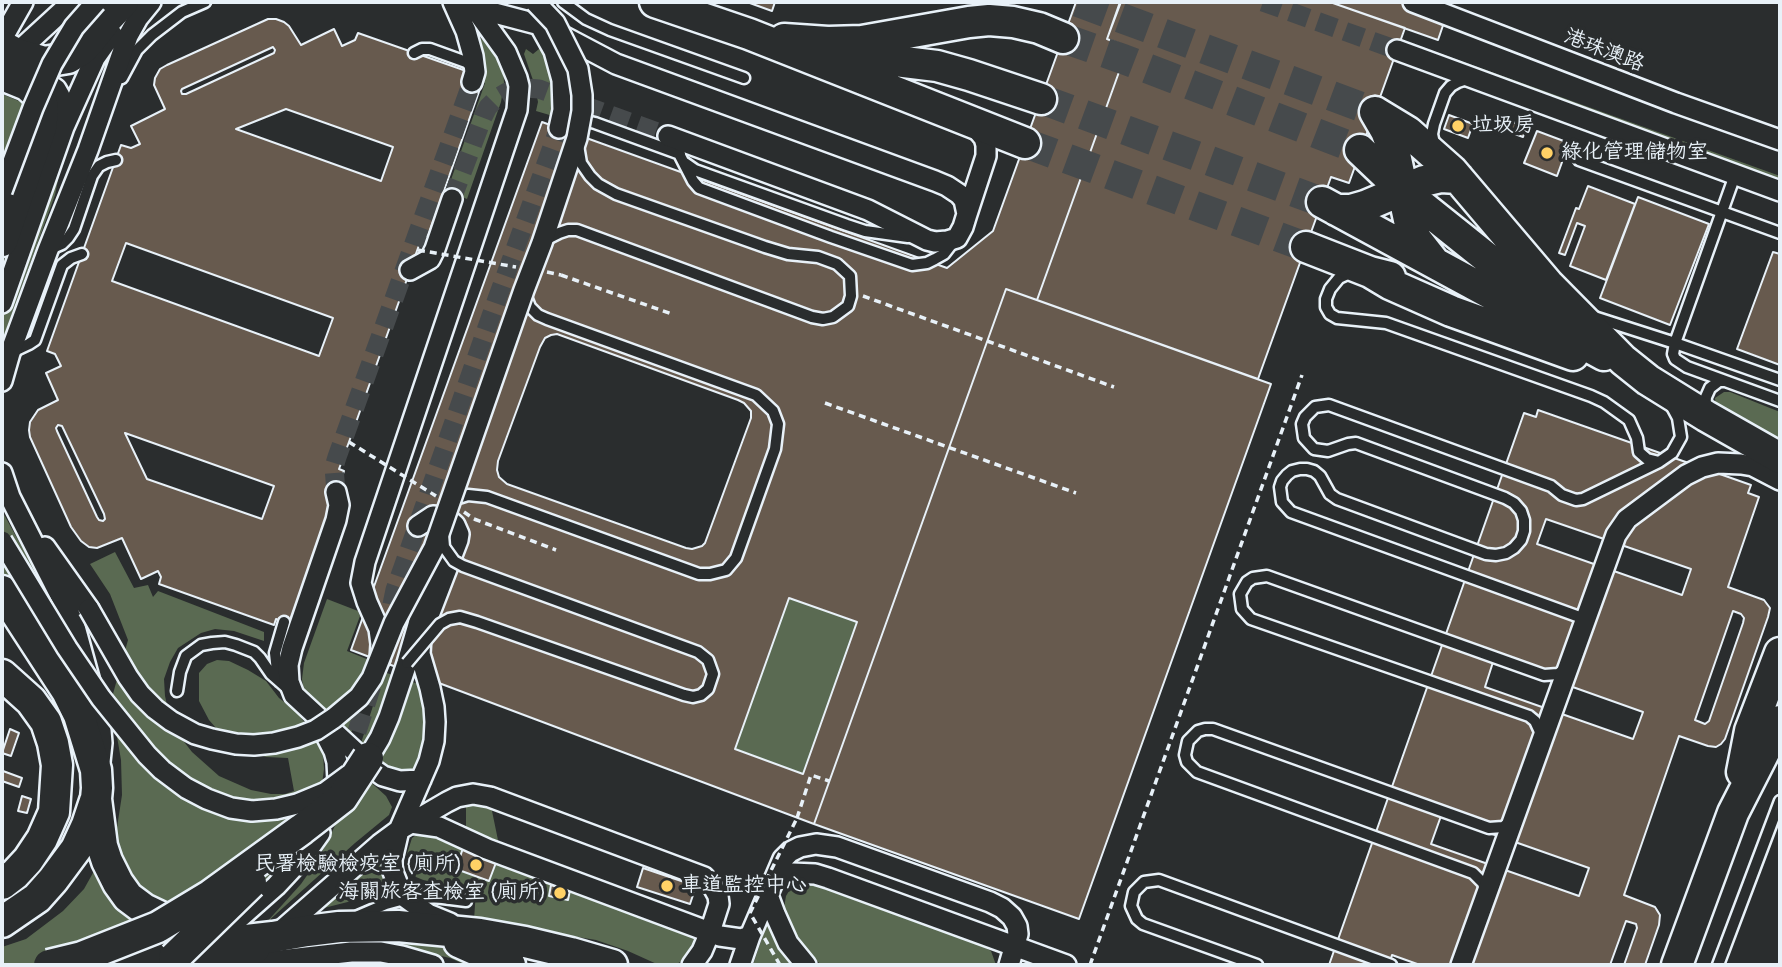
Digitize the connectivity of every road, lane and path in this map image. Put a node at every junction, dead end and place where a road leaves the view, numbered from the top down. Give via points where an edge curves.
1 (23, 2) edge
2 (72, 2) edge
3 (96, 2) edge
4 (123, 2) edge
5 (140, 2) edge
6 (151, 2) edge
7 (205, 2) edge
8 (453, 2) edge
9 (535, 2) edge
10 (563, 2) edge
11 (654, 2) edge
12 (1413, 2) edge
13 (475, 9) junction
14 (539, 24) junction
15 (749, 34) junction
16 (1063, 38) tunnel mouth
17 (81, 50) junction
18 (1397, 50) tunnel mouth
19 (414, 53) dead end
20 (6, 60) edge
21 (473, 77) joint
22 (744, 78) dead end
23 (1474, 79) junction
24 (77, 95) junction
25 (1041, 99) tunnel mouth
26 (970, 121) junction
27 (99, 122) junction
28 (64, 127) junction
29 (565, 130) junction
30 (667, 136) joint
31 (1780, 140) edge
32 (1025, 143) tunnel mouth
33 (1360, 150) tunnel mouth
34 (681, 157) junction
35 (116, 160) dead end
36 (1579, 160) dead end
37 (1450, 170) junction
38 (1735, 175) junction
39 (1402, 190) junction
40 (2, 191) edge
41 (1780, 191) edge
42 (452, 199) tunnel mouth
43 (1722, 212) junction
44 (967, 215) junction
45 (1780, 233) edge
46 (923, 238) junction
47 (957, 238) junction
48 (2, 242) edge
49 (542, 243) junction
50 (1306, 247) tunnel mouth
51 (48, 250) junction
52 (418, 250) dead end
53 (82, 254) dead end
54 (1435, 264) junction
55 (522, 268) dead end
56 (410, 270) dead end
57 (535, 270) dead end
58 (1366, 270) junction
59 (1548, 284) junction
60 (524, 290) junction
61 (863, 296) dead end
62 (2, 303) edge
63 (672, 314) dead end
64 (1538, 320) junction
65 (1675, 343) junction
66 (10, 354) junction
67 (1602, 354) junction
68 (1302, 375) dead end
69 (1780, 380) edge
70 (2, 381) edge
71 (1726, 381) junction
72 (1654, 384) junction
73 (1114, 387) dead end
74 (1780, 401) edge
75 (825, 403) dead end
76 (1713, 420) junction
77 (349, 442) dead end
78 (1780, 458) edge
79 (1660, 462) junction
80 (2, 473) edge
81 (1780, 479) edge
82 (336, 492) tunnel mouth
83 (1076, 493) dead end
84 (10, 498) junction
85 (451, 503) junction
86 (443, 524) junction
87 (418, 526) dead end
88 (2, 541) edge
89 (434, 548) junction
90 (556, 550) dead end
91 (2, 591) edge
92 (1585, 619) junction
93 (284, 622) dead end
94 (1780, 653) edge
95 (380, 661) tunnel mouth
96 (407, 663) junction
97 (1569, 664) junction
98 (2, 675) edge
99 (287, 689) junction
100 (177, 691) dead end
101 (311, 709) junction
102 (1780, 721) edge
103 (1541, 741) junction
104 (369, 758) junction
105 (421, 780) junction
106 (829, 781) dead end
107 (96, 793) junction
108 (336, 796) dead end
109 (1780, 801) edge
110 (1733, 813) junction
111 (1514, 817) junction
112 (405, 826) junction
113 (311, 831) junction
114 (2, 884) edge
115 (771, 887) junction
116 (406, 898) junction
117 (1485, 898) junction
118 (466, 901) dead end
119 (250, 910) junction
120 (153, 914) junction
121 (2, 922) edge
122 (416, 929) junction
123 (710, 932) junction
124 (480, 934) junction
125 (750, 936) junction
126 (256, 948) edge
127 (1012, 956) edge
128 (49, 965) edge
129 (165, 965) edge
130 (190, 965) edge
131 (433, 965) edge
132 (510, 965) edge
133 (530, 965) edge
134 (612, 965) edge
135 (692, 965) edge
136 (740, 965) edge
137 (780, 965) edge
138 (806, 965) edge
139 (1066, 965) edge
140 (1090, 965) edge
141 (1257, 965) edge
142 (1391, 965) edge
143 (1461, 965) edge
144 (1677, 965) edge
145 (1718, 965) edge

1 - 20 street
2 - 20 street
3 - 40 street, bridge via 52,64
4 - 17 main road
5 - 24 street via 102,48
6 - 27 street via 128,36
7 - 27 lane via 182,12 146,41
8 - 13 street
8 - 21 street via 466,31
9 - 29 street, bridge via 555,23 578,69 582,111
10 - 22 lane via 610,30
11 - 15 main road
12 - 31 street, 港珠澳路
13 - 14 street
13 - 95 street via 506,52 517,78 517,110 365,562 361,583 379,629
14 - 29 street via 561,72
14 - 44 street via 616,64 947,186 964,200
15 - 16 main road via 862,41 989,20 1039,28
15 - 25 main road via 822,51 937,66
15 - 26 main road
17 - 20 main road via 58,61
17 - 24 street
18 - 23 street
19 - 21 lane via 430,49 466,62
20 - 28 street via 56,89 64,107
20 - 48 main road via 42,102 43,112
23 - 37 lane via 1458,82 1445,93 1434,124 1436,150
23 - 38 street
24 - 28 street
26 - 32 main road
26 - 44 street via 984,138 986,156
27 - 51 street
28 - 62 street
29 - 34 lane via 569,119 583,119
29 - 49 street, bridge
29 - 49 lane, bridge via 590,176 606,189 765,247 837,264 850,276 851,296 848,306 823,319 577,230
30 - 34 lane
30 - 46 street via 868,209
33 - 39 main road
34 - 46 lane via 695,170 847,225
34 - 47 lane via 693,181 709,193 912,265 944,254
35 - 51 lane via 99,166 74,229 62,244
36 - 43 lane
37 - 39 main road
37 - 39 main road via 1408,132 1374,112 1395,154
37 - 59 main road
38 - 41 street
38 - 43 lane
39 - 54 main road via 1416,239
39 - 54 main road via 1351,210 1329,206
39 - 67 main road
42 - 56 street via 435,249 424,264
43 - 45 lane
43 - 65 lane
44 - 47 street
46 - 47 street via 936,242
49 - 60 street, bridge
50 - 58 main road
51 - 66 street
52 - 55 path, bridge
53 - 66 lane via 62,265 35,340
54 - 64 main road
57 - 63 path, bridge
58 - 64 main road
58 - 72 main road via 1451,311
58 - 79 lane via 1339,278 1329,289 1326,307 1331,314 1386,323 1591,396 1629,420 1639,452
59 - 65 lane via 1602,321
59 - 72 main road via 1602,340
60 - 85 street, bridge
60 - 85 lane via 538,315 756,395 773,411 778,424 775,449 736,558 726,570 710,574 699,574 487,497 468,495
61 - 73 path
64 - 67 main road
65 - 69 lane
65 - 71 lane via 1673,354 1679,363
66 - 70 street
67 - 72 main road
68 - 140 path
71 - 74 lane
71 - 76 lane via 1714,384 1707,393 1704,404
72 - 76 main road
72 - 79 lane via 1678,418 1681,437
75 - 83 path
76 - 78 main road
76 - 81 main road via 1763,458
77 - 85 path, bridge
79 - 92 lane via 1576,500 1550,486 1329,405 1315,407 1304,417 1302,431 1314,449 1328,451 1356,443 1505,498 1521,511 1524,531 1506,553 1486,554 1337,499 1320,476 1300,468 1287,475 1280,487 1282,502 1291,512
80 - 84 street
81 - 92 street via 1753,466 1729,462 1686,475 1627,519 1616,535
82 - 99 street via 337,520 292,648
84 - 89 street, bridge via 89,608 141,694 171,721 195,734 236,744 274,743 316,730 359,696
84 - 107 street via 74,623 100,718
85 - 86 street, bridge
85 - 90 path, bridge via 474,519
86 - 89 street, bridge
86 - 96 lane, bridge via 444,547 454,561 698,652 708,660 713,674 701,695 684,695 460,617 440,624
87 - 105 street via 433,516 446,517 459,533 421,636 420,653 435,722 432,751
88 - 104 street, bridge via 101,698 147,755 186,788 231,808 276,809 326,792
89 - 96 street, bridge
91 - 107 main road via 67,691 96,769
92 - 97 street
93 - 99 lane via 275,653 276,671
94 - 110 main road via 1750,731
96 - 104 street
97 - 103 street
97 - 103 lane via 1558,674 1544,675 1267,576 1247,582 1240,594 1242,609 1251,619 1530,716 1540,727
98 - 114 main road via 46,722 57,765 54,812 42,839
99 - 100 lane via 254,652 225,642 201,645 186,656
99 - 101 street
101 - 105 street via 383,776
101 - 108 street via 334,751
102 - 110 main road
103 - 111 street
104 - 113 main road, bridge
105 - 112 street
106 - 137 path, bridge via 811,775 797,818 750,913
107 - 120 main road via 102,846 111,872 128,897
107 - 121 main road via 76,849 37,898
109 - 145 lane
110 - 144 main road
111 - 117 street
111 - 117 lane via 1503,827 1489,828 1213,729 1198,731 1188,741 1187,762 1197,772 1473,873 1483,883
112 - 116 street via 394,851 393,872
112 - 123 street via 439,827
112 - 123 street via 457,797 490,797 704,877 719,904
112 - 126 street
113 - 119 street via 303,857
113 - 128 main road, bridge via 158,928
113 - 129 main road, bridge
115 - 125 street
115 - 127 street via 792,873 816,874
115 - 127 street via 790,852 816,844 838,847 1002,908 1017,926
115 - 138 street via 778,921
116 - 118 lane via 419,895
116 - 124 street via 428,914
116 - 126 lane
117 - 143 street
119 - 120 street via 214,922
119 - 126 street
120 - 126 main road via 186,929
122 - 124 main road
122 - 126 main road via 371,926
122 - 132 main road
123 - 125 street via 741,939
123 - 135 street
124 - 133 main road
124 - 134 main road
125 - 136 street
126 - 130 street
126 - 131 street via 271,961 381,952
127 - 139 street
141 - 142 lane via 1143,924 1133,913 1133,892 1144,882 1159,880

